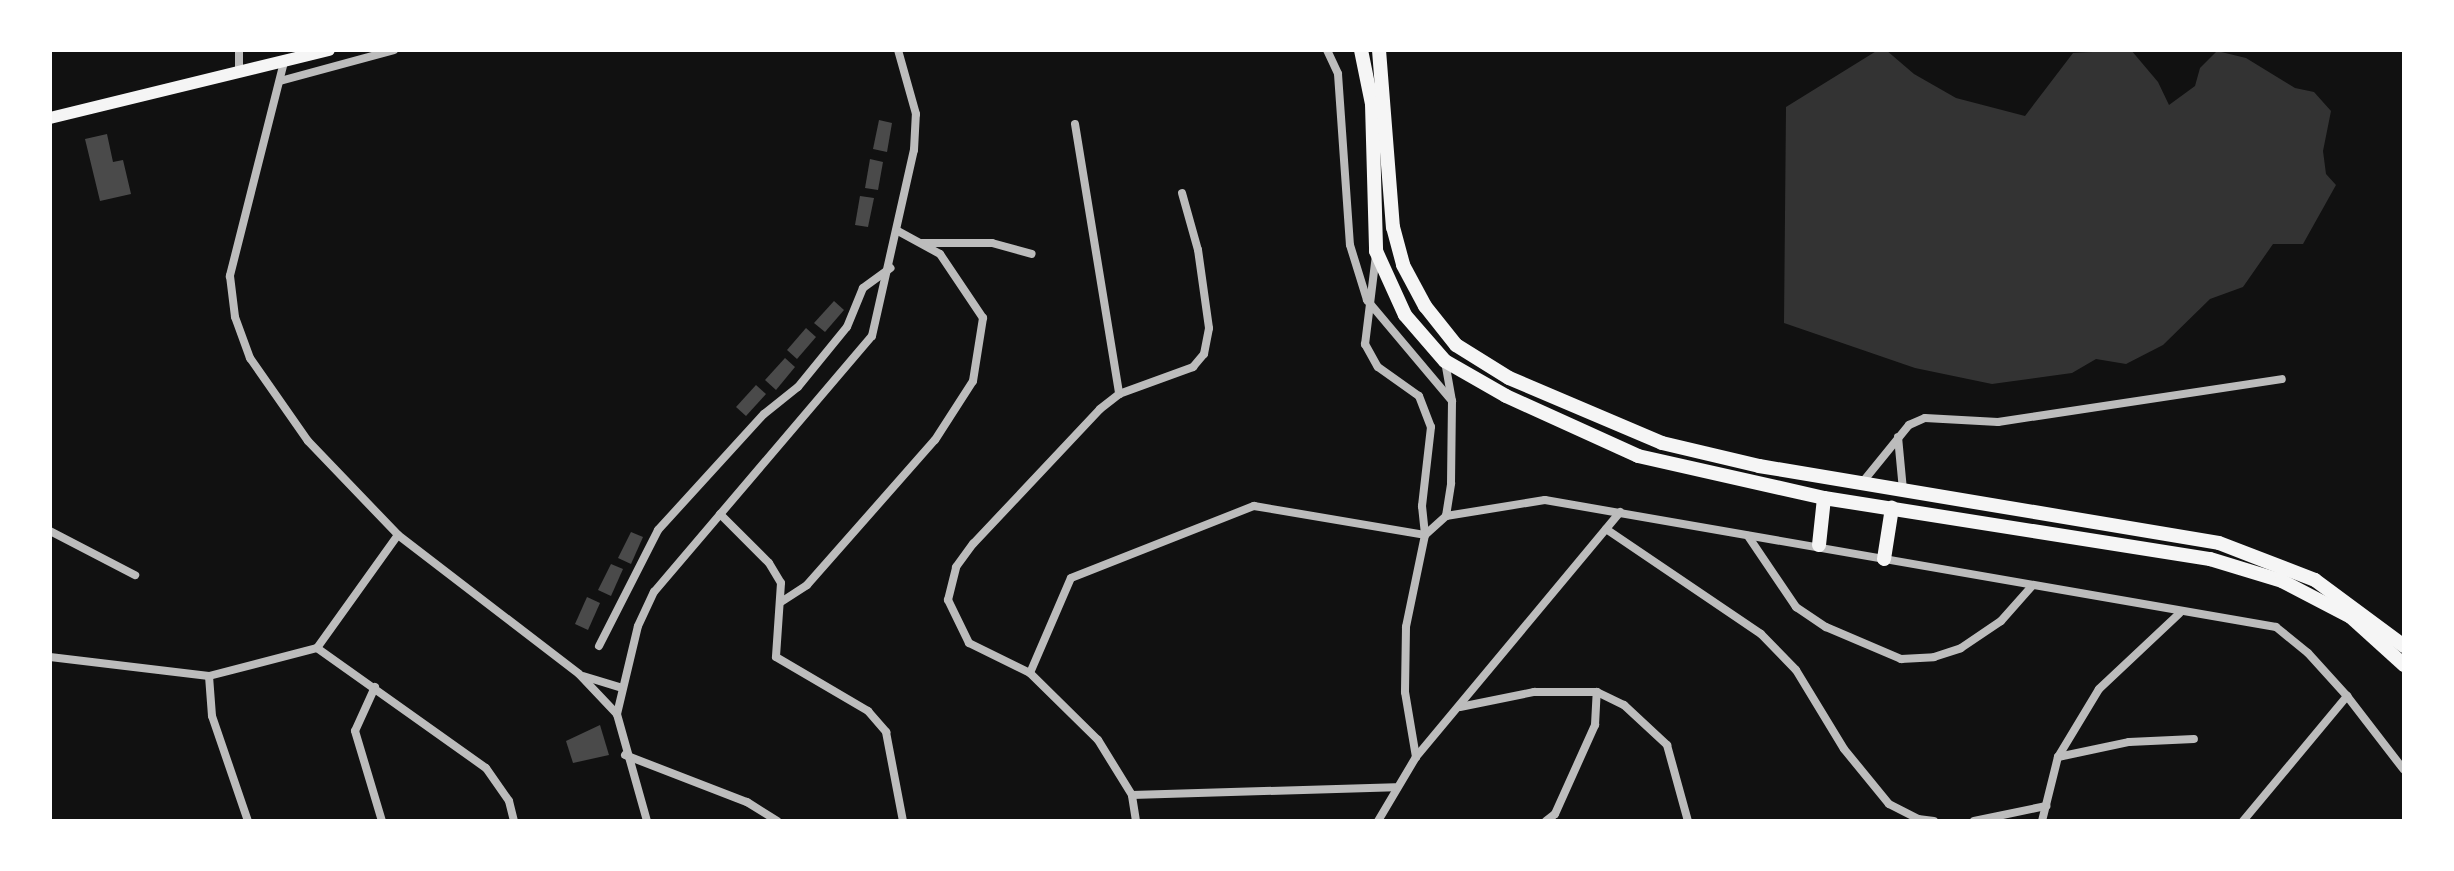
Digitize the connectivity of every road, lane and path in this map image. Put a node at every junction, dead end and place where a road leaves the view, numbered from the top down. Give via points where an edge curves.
1 (239, 50) edge
2 (329, 50) edge
3 (394, 50) edge
4 (898, 50) edge
5 (1327, 50) edge
6 (1361, 50) edge
7 (1379, 50) edge
8 (284, 62) junction
9 (239, 71) junction
10 (280, 81) junction
11 (50, 118) edge
12 (1075, 124) dead end
13 (1182, 193) dead end
14 (898, 231) junction
15 (920, 243) junction
16 (1376, 251) junction
17 (1032, 254) dead end
18 (891, 268) junction
19 (1367, 300) junction
20 (1445, 361) junction
21 (2282, 379) dead end
22 (1119, 394) junction
23 (1452, 401) junction
24 (1898, 436) junction
25 (1861, 484) junction
26 (1903, 490) junction
27 (1824, 498) junction
28 (1892, 508) junction
29 (1620, 512) junction
30 (720, 514) junction
31 (1446, 516) junction
32 (1606, 529) junction
33 (50, 531) edge
34 (398, 535) junction
35 (1425, 535) junction
36 (1748, 536) junction
37 (1819, 545) junction
38 (1884, 559) junction
39 (135, 575) dead end
40 (2032, 586) junction
41 (781, 602) junction
42 (2179, 614) junction
43 (599, 646) dead end
44 (2404, 646) edge
45 (317, 648) junction
46 (50, 657) edge
47 (2404, 665) edge
48 (1030, 673) junction
49 (579, 674) junction
50 (209, 676) junction
51 (375, 687) junction
52 (620, 687) junction
53 (1597, 692) junction
54 (2347, 696) junction
55 (1460, 707) junction
56 (617, 714) junction
57 (2194, 739) dead end
58 (625, 755) junction
59 (1416, 757) junction
60 (2058, 757) junction
61 (2404, 770) edge
62 (1395, 787) junction
63 (1132, 795) junction
64 (2046, 806) junction
65 (1688, 820) edge
66 (248, 821) edge
67 (382, 821) edge
68 (514, 821) edge
69 (647, 821) edge
70 (778, 821) edge
71 (903, 821) edge
72 (1136, 821) edge
73 (1378, 821) edge
74 (1546, 821) edge
75 (1934, 821) edge
76 (1974, 821) edge
77 (2042, 821) edge
78 (2244, 821) edge

1 - 9 street
2 - 8 main road
3 - 10 street
4 - 14 street via 916,114
5 - 19 street via 1338,74 1350,245
6 - 16 main road via 1372,104
7 - 25 main road via 1400,252 1425,306 1456,345 1560,404 1662,443
8 - 9 main road
8 - 10 street
9 - 11 main road
10 - 34 street via 230,276 235,317 250,358 308,441
12 - 22 street
13 - 22 street via 1198,250 1209,343 1193,367
14 - 15 street
14 - 18 street
15 - 17 street via 992,243
15 - 41 street via 940,254 983,318 973,381 935,440 807,585
16 - 19 street
16 - 20 main road via 1405,315
18 - 30 street via 872,336
18 - 43 street via 863,288 847,327 807,376 764,414 658,530
19 - 23 street
19 - 35 street via 1365,344 1378,367 1427,407 1431,427 1422,506
20 - 23 street
20 - 27 main road via 1506,396 1638,456
21 - 24 street via 1998,422 1925,418
22 - 48 street via 956,567 948,600 969,643
23 - 31 street
24 - 25 street
24 - 26 street
25 - 26 main road
26 - 44 main road via 2219,543 2315,580
27 - 28 main road
27 - 37 main road
28 - 38 main road
28 - 47 main road via 2210,559 2282,581 2351,617
29 - 31 street via 1545,500
29 - 32 street
29 - 36 street
30 - 41 street via 769,563 781,583
30 - 52 street via 654,592
31 - 35 street
32 - 55 street
32 - 75 street via 1761,634 1796,670 1844,749 1889,804
33 - 39 street
34 - 45 street
34 - 49 street
35 - 48 street via 1254,506 1071,578
35 - 59 street via 1406,627 1405,692
36 - 37 street
36 - 40 street via 1796,607 1826,627 1901,659 1961,648 2001,621
37 - 38 street
38 - 40 street
40 - 42 street
41 - 71 street via 776,657 879,720 895,758
42 - 54 street via 2276,627
42 - 60 street via 2099,689
45 - 50 street
45 - 51 street
46 - 50 street
48 - 63 street via 1098,740
49 - 52 street
49 - 56 street
50 - 66 street via 212,716
51 - 67 street via 355,731
51 - 68 street via 486,768 509,801
52 - 56 street
53 - 55 street via 1534,692
53 - 65 street via 1624,705 1667,745
53 - 74 street via 1595,725 1555,814
54 - 61 street
54 - 78 street
55 - 59 street
56 - 58 street
57 - 60 street via 2129,742
58 - 69 street
58 - 70 street via 747,802
59 - 62 street
60 - 64 street
62 - 63 street
62 - 73 street
63 - 72 street
64 - 76 street
64 - 77 street

